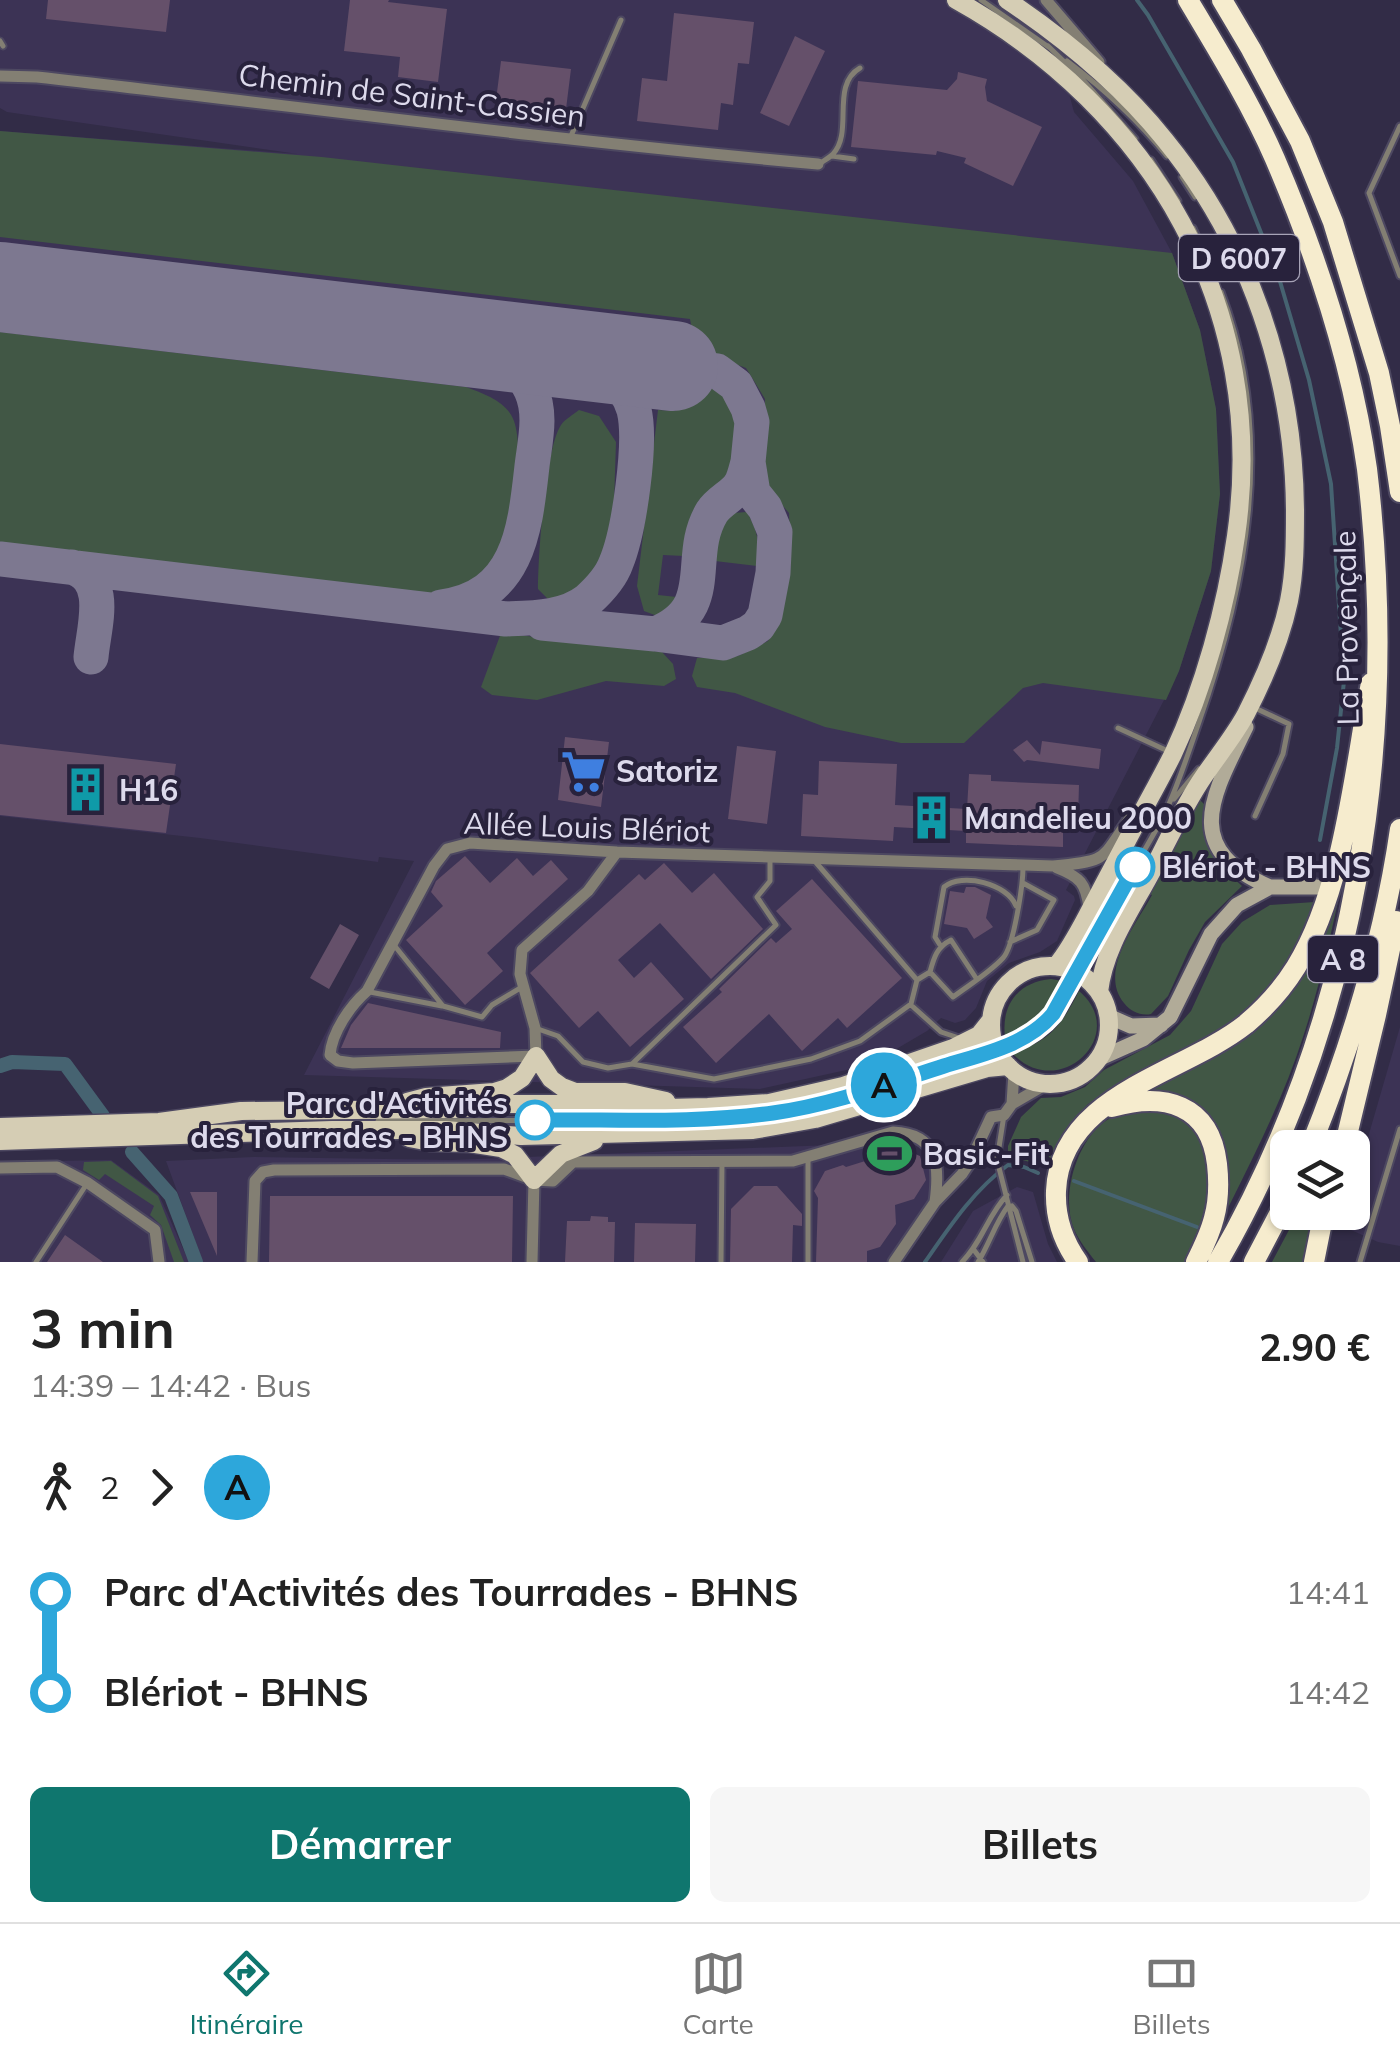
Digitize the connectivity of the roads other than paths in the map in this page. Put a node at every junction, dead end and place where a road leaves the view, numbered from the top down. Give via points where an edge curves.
1 (956, 0) edge
2 (981, 0) edge
3 (1007, 0) edge
4 (1046, 0) edge
5 (1188, 0) edge
6 (1222, 0) edge
7 (621, 20) dead end
8 (1048, 46) junction
9 (860, 68) dead end
10 (0, 76) edge
11 (1143, 115) junction
12 (1400, 126) edge
13 (570, 138) junction
14 (832, 156) junction
15 (854, 158) dead end
16 (818, 164) joint
17 (1210, 264) dead end
18 (1400, 276) edge
19 (1216, 280) dead end
20 (1400, 492) edge
21 (1286, 579) junction
22 (1289, 601) junction
23 (1381, 633) junction
24 (1255, 708) junction
25 (1118, 728) dead end
26 (1173, 754) junction
27 (1163, 773) junction
28 (1169, 805) junction
29 (1255, 816) dead end
30 (1400, 829) edge
31 (617, 852) junction
32 (811, 857) junction
33 (770, 858) junction
34 (1023, 865) junction
35 (1053, 866) junction
36 (1023, 884) junction
37 (1270, 888) junction
38 (1318, 888) dead end
39 (1400, 890) edge
40 (1016, 909) junction
41 (1089, 912) junction
42 (392, 942) junction
43 (1010, 942) junction
44 (940, 945) junction
45 (1056, 966) junction
46 (930, 972) junction
47 (1077, 973) junction
48 (976, 979) junction
49 (917, 980) junction
50 (523, 986) junction
51 (367, 992) junction
52 (1099, 992) junction
53 (911, 1004) junction
54 (442, 1006) junction
55 (1108, 1016) junction
56 (991, 1020) junction
57 (1161, 1025) junction
58 (535, 1028) junction
59 (962, 1044) junction
60 (996, 1049) junction
61 (536, 1056) junction
62 (1096, 1060) junction
63 (632, 1064) junction
64 (1011, 1069) junction
65 (921, 1073) junction
66 (1048, 1084) junction
67 (690, 1107) junction
68 (412, 1109) junction
69 (1008, 1110) junction
70 (1096, 1113) junction
71 (490, 1120) junction
72 (373, 1121) junction
73 (251, 1124) dead end
74 (211, 1126) dead end
75 (1400, 1129) edge
76 (1317, 1130) edge
77 (1348, 1130) edge
78 (622, 1133) junction
79 (0, 1134) edge
80 (808, 1158) junction
81 (722, 1163) junction
82 (0, 1168) edge
83 (534, 1180) junction
84 (88, 1182) junction
85 (1007, 1194) junction
86 (935, 1202) junction
87 (1010, 1204) junction
88 (1271, 1230) edge
89 (1320, 1230) edge
90 (974, 1250) junction
91 (981, 1260) edge
92 (36, 1262) edge
93 (159, 1262) edge
94 (252, 1262) edge
95 (532, 1262) edge
96 (722, 1262) edge
97 (808, 1262) edge
98 (894, 1262) edge
99 (962, 1262) edge
100 (1024, 1262) edge
101 (1032, 1262) edge
102 (1078, 1262) edge
103 (1196, 1262) edge
104 (1218, 1262) edge
105 (1254, 1262) edge
106 (1314, 1262) edge
107 (1360, 1262) edge

1 - 26 main road, D 6007 via 1050,64 1120,132 1172,204 1220,311 1238,404 1237,533 1214,638
2 - 8 lane
3 - 11 main road, D 6007 via 1064,41
4 - 11 street
5 - 23 highway, La Provençale / A 8 via 1274,156 1336,329 1367,469
6 - 20 highway via 1300,141 1333,222 1379,373
7 - 13 lane
8 - 17 lane via 1164,176
8 - 21 lane via 1144,128 1198,200 1237,270 1275,387 1286,474
9 - 14 lane via 846,82
10 - 13 street, Chemin de Saint-Cassien
11 - 22 main road, D 6007 via 1184,164 1227,234 1266,325 1282,385 1294,486
12 - 18 lane via 1369,193
13 - 16 street, Chemin de Saint-Cassien
14 - 15 lane
14 - 16 lane
19 - 28 lane via 1242,360 1252,474 1248,523 1222,653
21 - 22 lane
21 - 28 lane via 1266,651 1238,712
22 - 24 main road via 1279,652
22 - 52 main road, D 6007 via 1246,714 1198,784 1113,944
23 - 70 highway via 1337,858 1296,968 1246,1024
23 - 104 highway, La Provençale / A 8 via 1373,800 1348,938 1297,1099
24 - 29 lane via 1289,724
24 - 37 main road via 1210,816 1216,846 1237,871
25 - 26 lane
26 - 27 main road, D 6007
27 - 35 street, Allée Louis Blériot via 1108,852 1091,862
27 - 41 main road, D 6007
28 - 47 lane
30 - 76 highway, A 8 via 1360,1011
31 - 33 street, Allée Louis Blériot
31 - 42 street, Allée Louis Blériot via 470,843 447,849
31 - 50 street via 588,892 522,950
32 - 33 street, Allée Louis Blériot
32 - 34 street, Allée Louis Blériot
32 - 49 lane
33 - 63 lane via 770,882 757,897 776,925
34 - 35 street, Allée Louis Blériot
34 - 36 lane
35 - 41 street via 1080,881
36 - 40 lane
36 - 43 lane via 1054,900 1037,930
37 - 38 main road
37 - 57 main road via 1237,905 1211,934
39 - 77 highway
40 - 43 lane
40 - 44 lane via 1005,892 972,880 948,882 935,937
41 - 45 main road, D 6007
42 - 51 street, Allée Louis Blériot
42 - 54 lane
43 - 48 lane
44 - 46 lane
44 - 48 lane via 951,940
45 - 47 main road
45 - 56 main road via 1010,981
46 - 48 lane via 953,997
46 - 49 lane
47 - 52 main road
47 - 60 lane via 1044,1025
49 - 53 lane
50 - 54 lane via 482,1016
50 - 58 street
51 - 54 lane
51 - 61 street, Allée Louis Blériot via 336,1033 330,1055 338,1061
52 - 55 main road
53 - 59 lane
53 - 63 lane via 860,1040 811,1059 714,1079
55 - 57 main road via 1131,1026
55 - 62 main road via 1108,1038
56 - 59 main road
56 - 60 main road
57 - 62 main road
58 - 61 street
58 - 63 lane via 558,1036 584,1062
59 - 65 lane
59 - 67 main road via 794,1099
60 - 64 main road
60 - 65 lane
61 - 67 main road via 562,1088 624,1092
61 - 72 main road via 507,1088 426,1097
62 - 66 main road via 1083,1073
64 - 66 main road
64 - 69 street
64 - 78 main road via 987,1068 794,1124
65 - 71 lane via 776,1113
66 - 69 street
67 - 68 main road
68 - 71 lane via 425,1116
68 - 72 main road
69 - 85 lane via 997,1160
69 - 86 street via 990,1117 970,1162
70 - 102 highway via 1066,1148 1057,1183 1062,1231
70 - 103 highway via 1137,1101 1170,1102 1198,1118 1209,1134 1218,1201
71 - 72 lane
72 - 73 lane
72 - 78 main road via 494,1136
72 - 79 main road via 242,1111
72 - 83 main road via 430,1142 501,1148 516,1155
74 - 79 lane
75 - 107 lane
78 - 83 main road via 571,1148
80 - 81 street
80 - 86 street via 908,1132 933,1151 939,1173
80 - 97 lane
81 - 83 street via 573,1162 553,1181
81 - 96 lane
82 - 84 street via 57,1167
83 - 94 street via 504,1168 263,1172 253,1189
83 - 95 street
84 - 92 lane
84 - 93 street via 155,1230
85 - 87 lane
85 - 90 lane
86 - 98 street
87 - 91 lane
87 - 100 lane
87 - 101 lane
88 - 105 highway
89 - 106 highway
90 - 91 lane
90 - 99 lane

